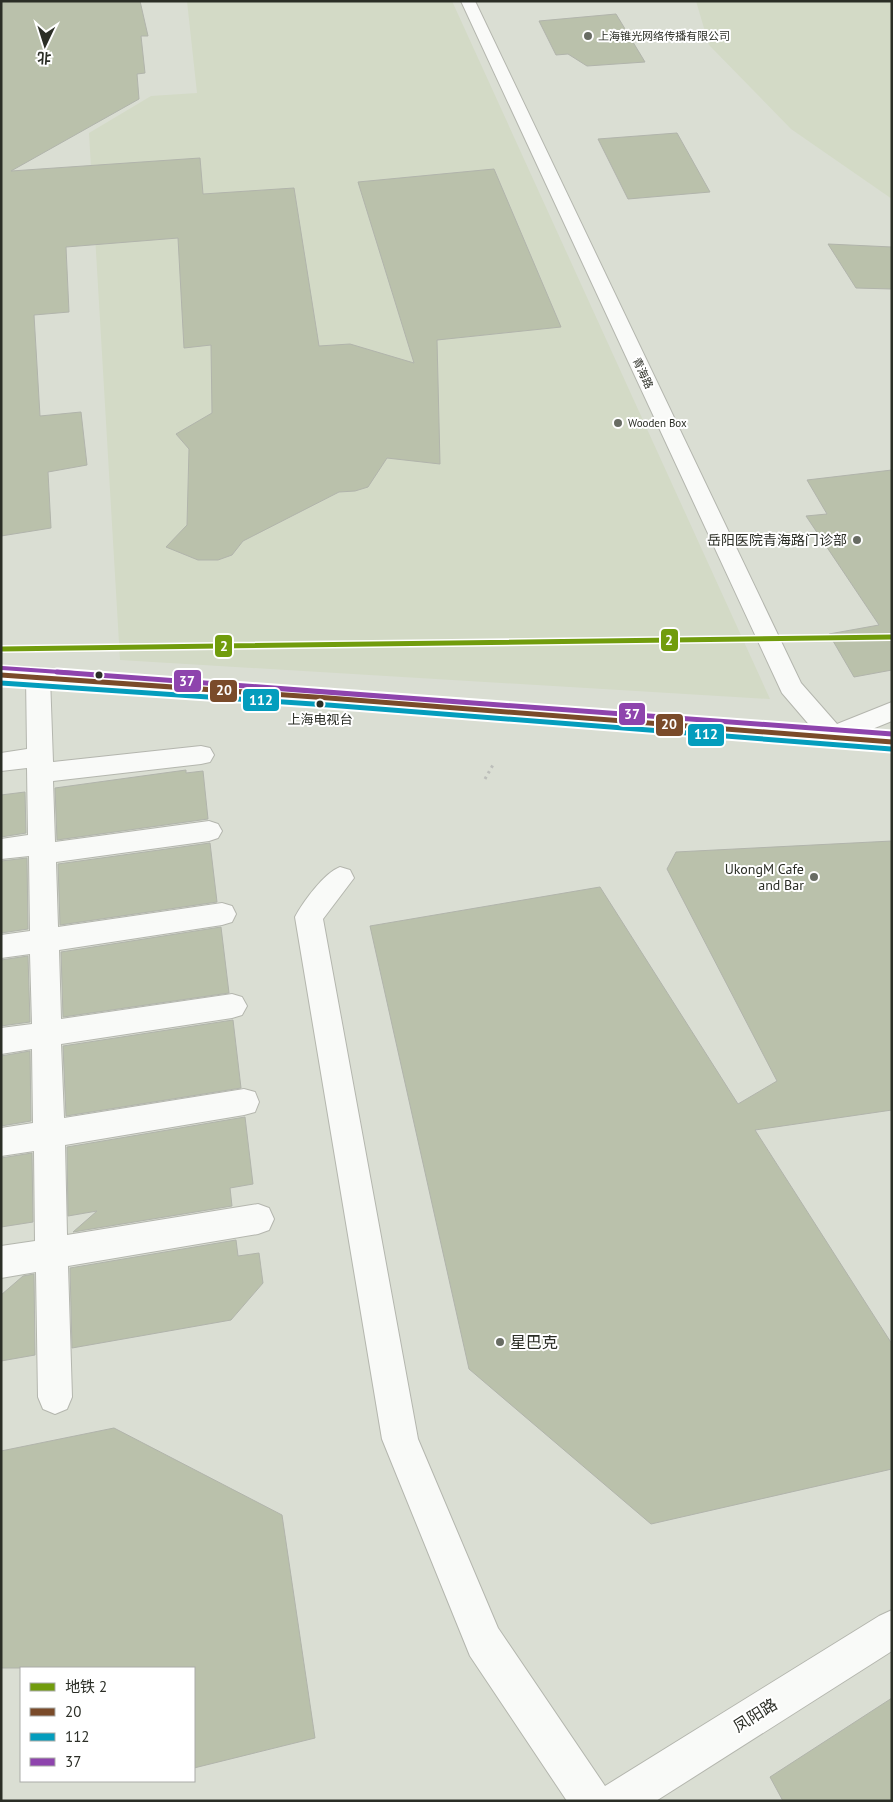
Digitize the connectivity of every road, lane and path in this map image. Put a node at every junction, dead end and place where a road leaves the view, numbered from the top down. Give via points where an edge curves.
1 (468, 1) edge
2 (1, 675) edge
3 (38, 677) junction
4 (892, 711) edge
5 (833, 736) junction
6 (892, 742) edge
7 (201, 755) dead end
8 (1, 762) edge
9 (494, 763) dead end
10 (39, 765) junction
11 (485, 779) dead end
12 (208, 831) dead end
13 (1, 849) edge
14 (41, 849) junction
15 (340, 878) dead end
16 (222, 914) dead end
17 (43, 940) junction
18 (1, 947) edge
19 (232, 1006) dead end
20 (46, 1034) junction
21 (1, 1041) edge
22 (244, 1102) dead end
23 (48, 1135) junction
24 (1, 1142) edge
25 (258, 1219) dead end
26 (51, 1254) junction
27 (1, 1262) edge
28 (55, 1397) dead end
29 (892, 1629) edge
30 (591, 1801) edge
31 (619, 1801) edge

1 - 5 street, 青海路 via 791,687
2 - 3 main road
3 - 5 main road
3 - 10 street
4 - 5 street
5 - 6 main road
7 - 10 street
8 - 10 street
9 - 11 path
10 - 14 street
12 - 14 street
13 - 14 street
14 - 17 street
15 - 30 street via 310,917 400,1439 484,1642
16 - 17 street
17 - 18 street
17 - 20 street
19 - 20 street
20 - 21 street
20 - 23 street
22 - 23 street
23 - 24 street
23 - 26 street
25 - 26 street
26 - 27 street
26 - 28 street
29 - 31 street, 凤阳路

